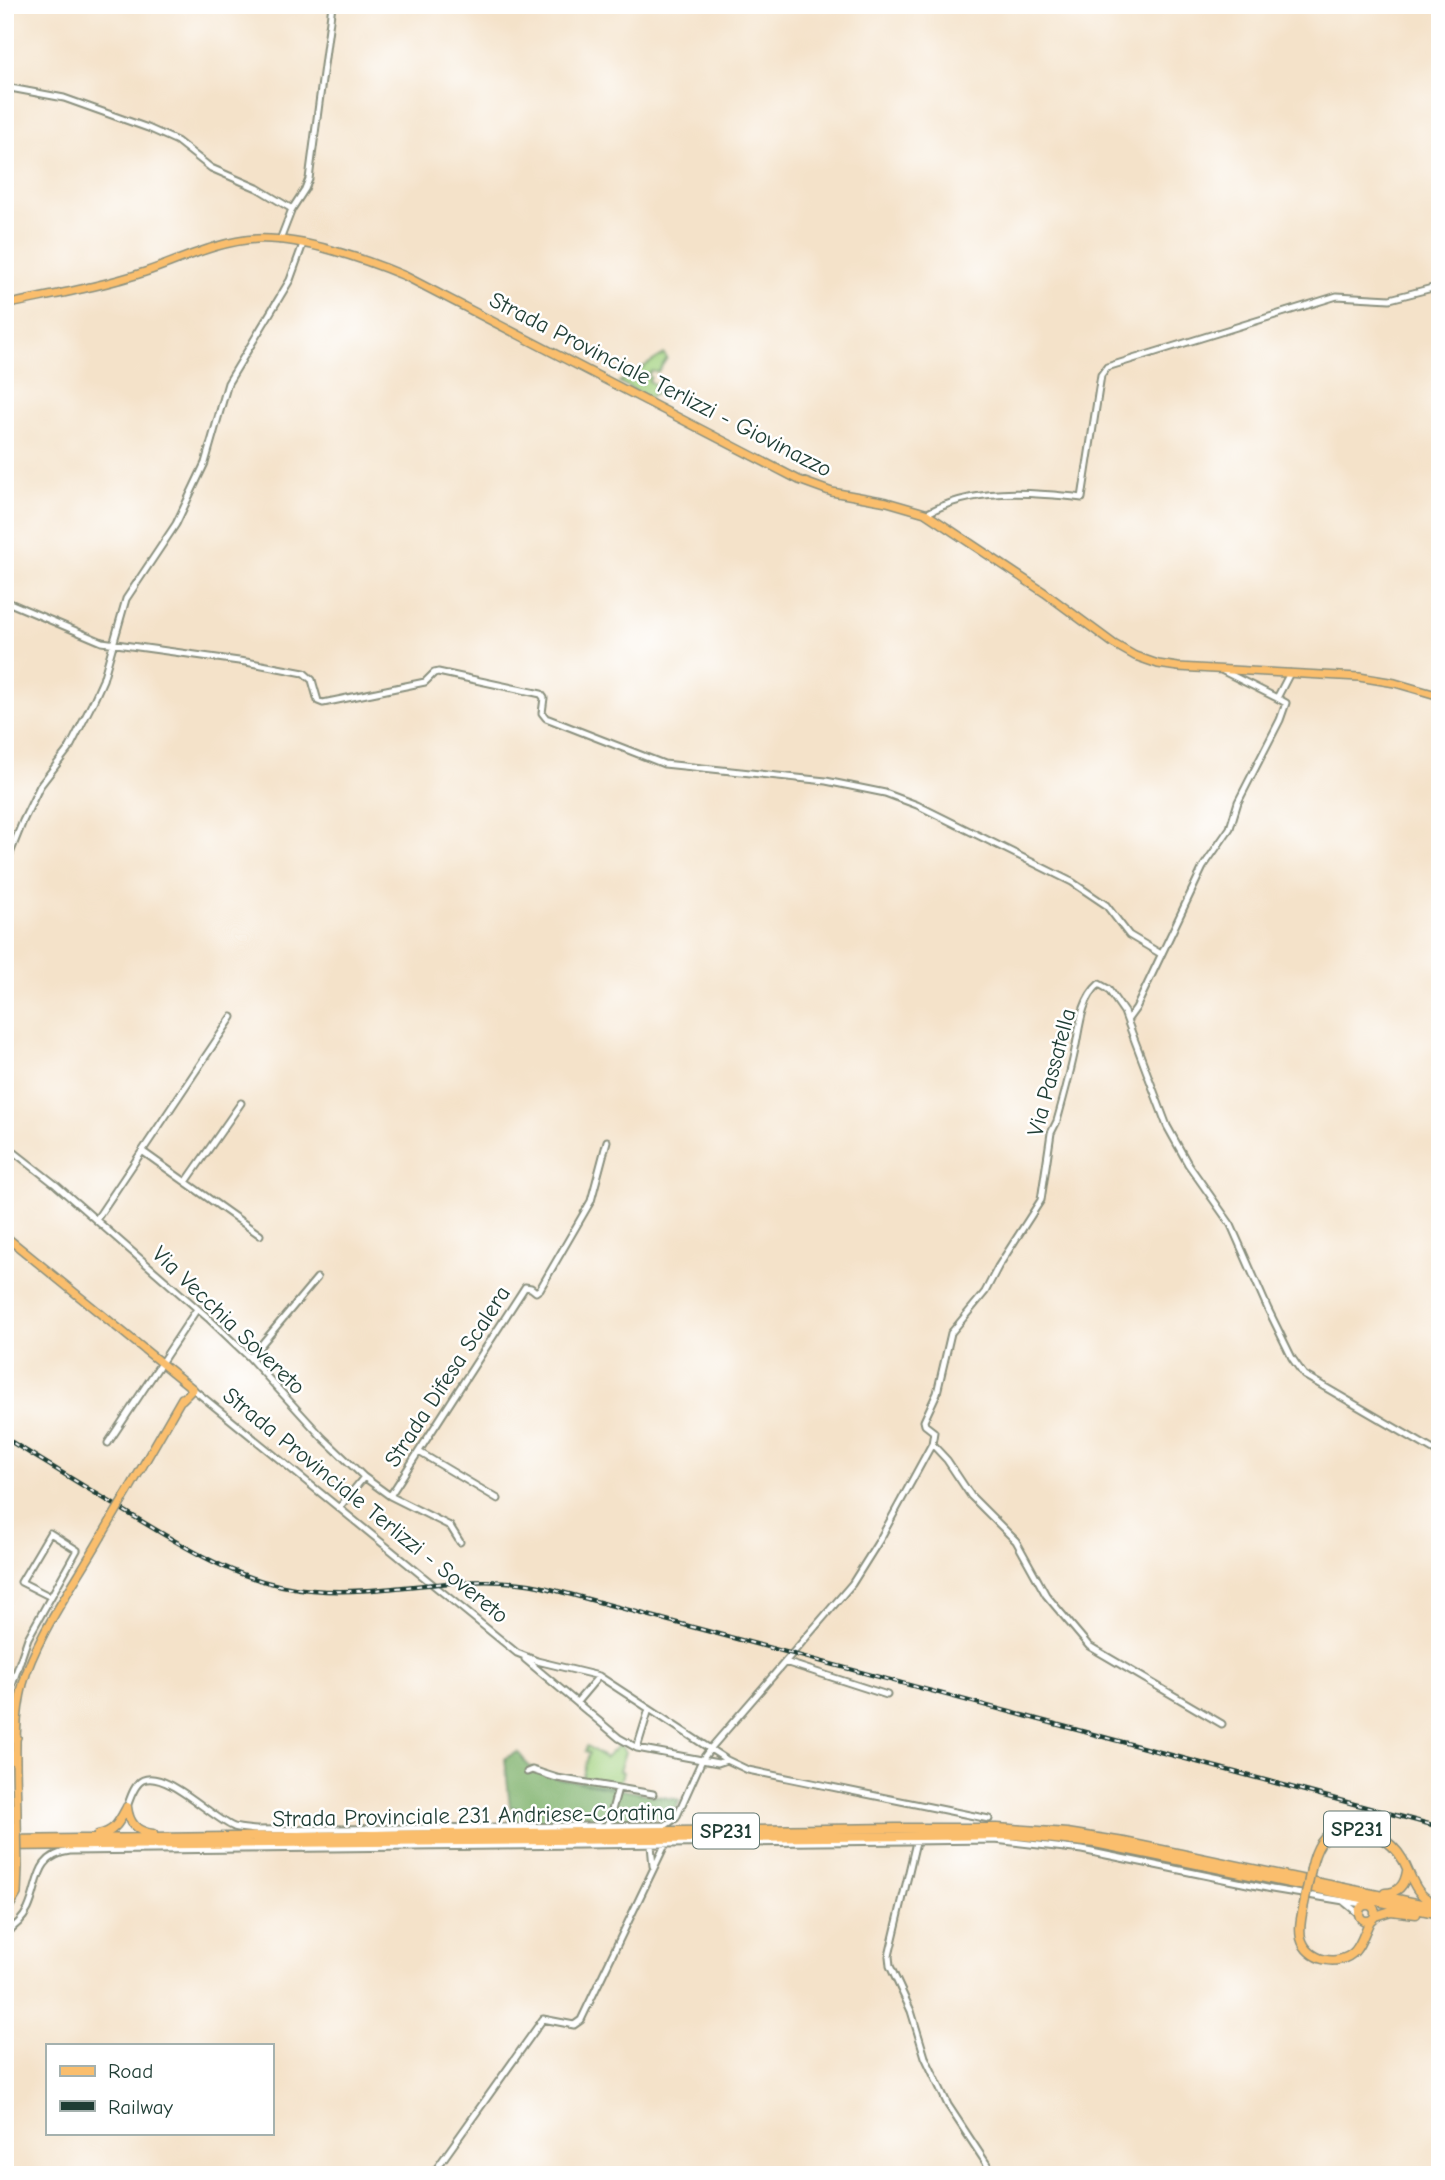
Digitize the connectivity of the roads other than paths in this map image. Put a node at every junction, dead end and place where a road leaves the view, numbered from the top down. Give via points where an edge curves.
1 (332, 5) edge
2 (5, 87) edge
3 (292, 209) junction
4 (280, 240) junction
5 (303, 244) junction
6 (1440, 286) edge
7 (5, 305) edge
8 (926, 514) junction
9 (5, 601) edge
10 (114, 643) junction
11 (1223, 671) junction
12 (1290, 673) junction
13 (1440, 696) edge
14 (1277, 698) junction
15 (5, 866) edge
16 (1161, 954) junction
17 (232, 1017) dead end
18 (1128, 1019) junction
19 (241, 1102) dead end
20 (607, 1141) dead end
21 (5, 1145) edge
22 (142, 1151) junction
23 (186, 1182) junction
24 (96, 1220) junction
25 (260, 1235) dead end
26 (5, 1237) edge
27 (317, 1278) dead end
28 (197, 1309) junction
29 (250, 1358) junction
30 (160, 1363) junction
31 (190, 1387) junction
32 (108, 1443) dead end
33 (932, 1444) junction
34 (419, 1452) junction
35 (1440, 1454) edge
36 (364, 1477) junction
37 (390, 1496) junction
38 (498, 1499) dead end
39 (339, 1508) junction
40 (460, 1542) dead end
41 (47, 1595) dead end
42 (522, 1657) junction
43 (785, 1662) junction
44 (599, 1676) junction
45 (887, 1695) dead end
46 (577, 1702) junction
47 (19, 1704) junction
48 (5, 1706) edge
49 (649, 1709) junction
50 (5, 1724) edge
51 (1222, 1724) dead end
52 (5, 1732) edge
53 (17, 1737) junction
54 (5, 1739) edge
55 (5, 1747) edge
56 (637, 1748) junction
57 (710, 1749) junction
58 (702, 1760) junction
59 (727, 1760) junction
60 (17, 1764) junction
61 (527, 1772) dead end
62 (618, 1788) junction
63 (653, 1794) dead end
64 (127, 1807) junction
65 (989, 1819) dead end
66 (608, 1825) junction
67 (212, 1837) junction
68 (57, 1839) junction
69 (5, 1840) edge
70 (916, 1842) junction
71 (651, 1845) junction
72 (665, 1845) junction
73 (5, 1846) edge
74 (653, 1866) junction
75 (1407, 1871) junction
76 (1335, 1886) junction
77 (1340, 1900) junction
78 (1368, 1905) junction
79 (1440, 1906) edge
80 (5, 1914) edge
81 (1440, 1915) edge
82 (1360, 1916) junction
83 (1372, 1918) junction
84 (5, 1933) edge
85 (1362, 1937) junction
86 (432, 2175) edge
87 (995, 2175) edge

1 - 3 street via 309,179
2 - 3 street via 64,97 148,128 177,141 211,168
3 - 4 street
4 - 5 main road, Strada Provinciale Terlizzi - Giovinazzo
4 - 7 main road, Strada Provinciale Terlizzi - Giovinazzo via 240,240 133,276
5 - 8 main road, Strada Provinciale Terlizzi - Giovinazzo via 405,276 799,480
5 - 10 street via 290,280 228,383 205,463 176,524 126,599
6 - 8 street via 1390,299 1337,296 1107,367 1101,375 1082,498 982,496 943,504
8 - 11 main road, Strada Provinciale Terlizzi - Giovinazzo via 1135,656 1158,664
9 - 10 street via 95,640
10 - 15 street via 103,680 69,747 40,786
10 - 16 street via 304,673 323,703 425,682 438,672 541,694 545,718 664,764 826,781 885,793 1072,882 1106,905 1129,935
11 - 12 main road, Strada Provinciale Terlizzi - Giovinazzo
11 - 14 street
12 - 13 main road, Strada Provinciale Terlizzi - Giovinazzo via 1378,679
12 - 14 street
14 - 16 street via 1286,703 1280,720 1238,802 1230,828 1203,867
16 - 18 street
17 - 22 street
18 - 33 street, Via Passatella via 1108,989 1096,985 1079,1023 1058,1121 1051,1133 1041,1200 985,1292 951,1333 937,1394 924,1421 934,1432
18 - 35 street, Via Passatella via 1167,1126 1231,1225 1268,1310 1304,1375
19 - 23 street
20 - 34 street, Strada Difesa Scalera via 591,1201 540,1289 536,1292 525,1287
21 - 24 street, Via Vecchia Sovereto
22 - 23 street
22 - 24 street
23 - 25 street
24 - 28 street, Via Vecchia Sovereto
26 - 30 main road, Strada Provinciale Terlizzi - Sovereto
27 - 29 street
28 - 29 street, Via Vecchia Sovereto
28 - 30 street
29 - 36 street, Via Vecchia Sovereto
30 - 31 main road, Strada Provinciale Terlizzi - Sovereto
30 - 32 street
31 - 39 street, Strada Provinciale Terlizzi - Sovereto
31 - 47 main road, bridge via 30,1662
33 - 43 street via 852,1584
33 - 51 street via 971,1496 1016,1541 1046,1595 1089,1646
34 - 37 street, Strada Difesa Scalera
34 - 38 street
36 - 37 street, Via Vecchia Sovereto
36 - 39 street
37 - 40 street, Via Vecchia Sovereto via 450,1526
39 - 42 street, Strada Provinciale Terlizzi - Sovereto
41 - 48 street via 21,1581 50,1533 76,1550 28,1638
42 - 44 street, Strada Provinciale Terlizzi - Sovereto
42 - 46 street
43 - 45 street
43 - 57 street
44 - 46 street
44 - 49 street, Strada Provinciale Terlizzi - Sovereto
46 - 56 street
47 - 50 main road
47 - 53 main road
49 - 56 street
49 - 57 street, Strada Provinciale Terlizzi - Sovereto
52 - 53 main road
53 - 54 main road
53 - 60 main road
55 - 60 main road
56 - 58 street
57 - 58 street
57 - 59 street, Strada Provinciale Terlizzi - Sovereto
58 - 59 street
58 - 66 street via 673,1822
59 - 65 street via 748,1770
60 - 80 main road, bridge via 16,1896
61 - 62 street
62 - 63 street
62 - 66 street
64 - 66 street via 138,1783 154,1778 233,1826 256,1830
64 - 67 highway via 130,1822 143,1832
64 - 68 highway via 118,1825 108,1832
67 - 68 highway, Strada Provinciale 231 Andriese-Coratina / SP231
67 - 76 highway, Strada Provinciale 231 Andriese-Coratina / SP231 via 997,1828 1124,1842
68 - 69 highway, Strada Provinciale 231 Andriese-Coratina / SP231
70 - 72 street
70 - 77 street via 995,1840 1082,1850
70 - 87 street via 890,1966 937,2081
71 - 72 street
71 - 74 street
71 - 84 street via 69,1851 48,1859 27,1910
72 - 74 street
73 - 81 highway, Strada Provinciale 231 Andriese-Coratina / SP231 via 1014,1835 1122,1848
74 - 86 street via 580,2020 574,2025 543,2019
75 - 76 highway, SP231 via 1403,1884 1390,1893
75 - 79 highway, SP231 via 1419,1893
75 - 85 highway, SP231, bridge via 1399,1853 1370,1832 1336,1831 1316,1850 1300,1936 1305,1947 1329,1961 1356,1949
76 - 79 highway, Strada Provinciale 231 Andriese-Coratina / SP231
77 - 78 street
77 - 82 street
78 - 82 highway via 1362,1907
78 - 83 highway via 1374,1910
81 - 83 highway, SP231 via 1391,1911
82 - 83 highway, SP231
82 - 85 highway
83 - 85 highway, SP231

